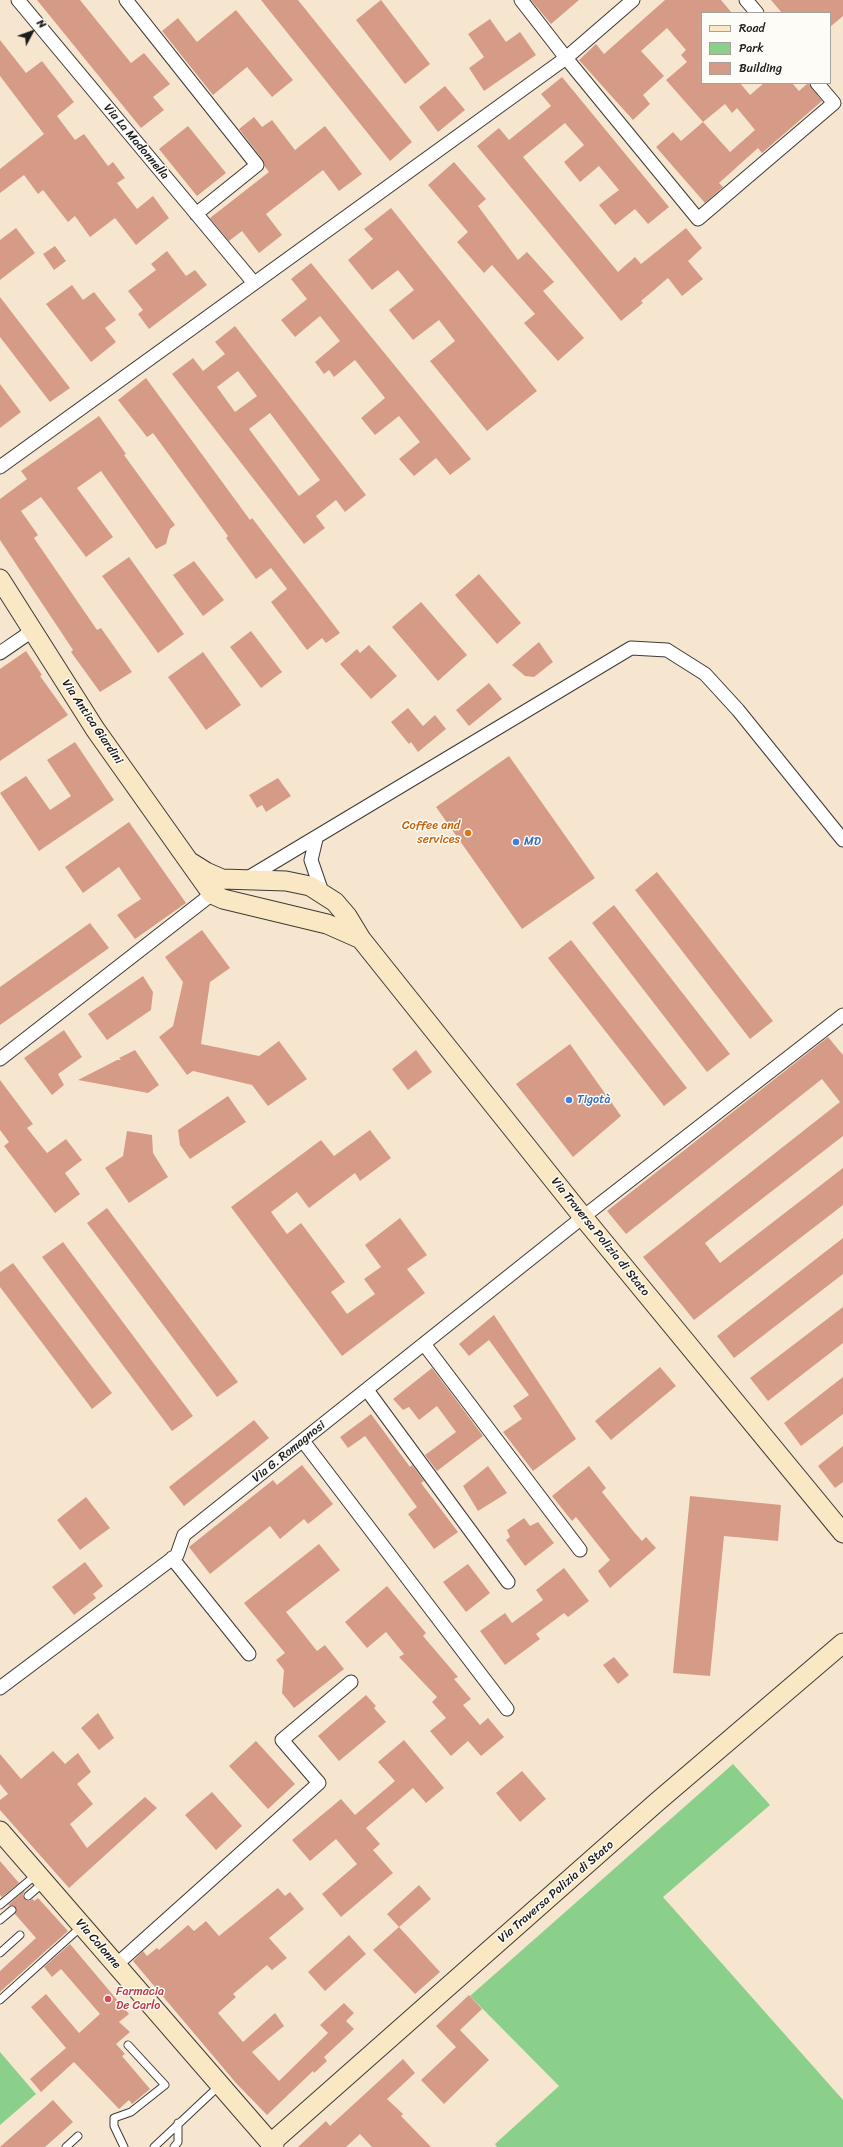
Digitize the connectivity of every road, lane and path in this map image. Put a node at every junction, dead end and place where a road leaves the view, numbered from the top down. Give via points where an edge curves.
1 (18, 0) edge
2 (126, 0) edge
3 (521, 0) edge
4 (746, 0) edge
5 (627, 2) edge
6 (756, 12) edge
7 (566, 58) junction
8 (818, 84) edge
9 (196, 214) junction
10 (254, 283) junction
11 (0, 467) edge
12 (0, 579) edge
13 (32, 631) junction
14 (0, 653) edge
15 (316, 839) junction
16 (843, 840) edge
17 (190, 862) junction
18 (265, 880) junction
19 (243, 881) junction
20 (322, 892) junction
21 (217, 896) junction
22 (260, 908) junction
23 (307, 919) junction
24 (361, 939) junction
25 (843, 1015) edge
26 (0, 1059) edge
27 (583, 1217) junction
28 (424, 1344) junction
29 (367, 1390) junction
30 (303, 1441) junction
31 (843, 1533) edge
32 (580, 1550) dead end
33 (172, 1558) junction
34 (508, 1582) dead end
35 (843, 1643) edge
36 (249, 1654) dead end
37 (351, 1682) dead end
38 (0, 1688) edge
39 (506, 1709) dead end
40 (0, 1831) edge
41 (40, 1878) junction
42 (28, 1896) dead end
43 (0, 1905) edge
44 (12, 1910) dead end
45 (0, 1920) edge
46 (83, 1926) junction
47 (20, 1935) dead end
48 (0, 1953) edge
49 (116, 1965) junction
50 (0, 2000) edge
51 (128, 2044) dead end
52 (220, 2084) junction
53 (178, 2123) junction
54 (78, 2136) dead end
55 (272, 2145) edge
56 (66, 2147) edge
57 (124, 2147) edge
58 (154, 2147) edge
59 (174, 2147) edge

1 - 9 street, Via La Madonnella
2 - 9 street via 256,165
3 - 7 street
4 - 6 street
5 - 7 street
7 - 8 street via 698,219 834,103
7 - 10 street
9 - 10 street, Via La Madonnella
10 - 11 street
12 - 13 street, Via Antica Giardini
13 - 14 street
13 - 17 street, Via Antica Giardini via 95,729
15 - 16 street via 631,648 667,650 705,674 738,710
15 - 19 street
15 - 20 street via 311,860
17 - 19 street, Via Antica Giardini via 222,879
17 - 21 street, Via Antica Giardini
18 - 19 street, Via Antica Giardini
18 - 20 street, Via Antica Giardini via 310,886
18 - 22 street via 259,893
19 - 21 street
20 - 23 street via 316,907
20 - 24 street, Via Antica Giardini via 347,916
21 - 22 street
21 - 26 street
22 - 23 street
23 - 24 street via 327,924
24 - 27 street, Via Traversa Polizia di Stato
25 - 27 street, Via G. Romagnosi
27 - 28 street, Via G. Romagnosi
27 - 31 street, Via Traversa Polizia di Stato
28 - 29 street, Via G. Romagnosi
28 - 32 street
29 - 30 street, Via G. Romagnosi
29 - 34 street
30 - 33 street, Via G. Romagnosi via 184,1535 177,1554
30 - 39 street
33 - 36 street
33 - 38 street, Via G. Romagnosi
35 - 55 street, Via Traversa Polizia di Stato via 657,1802
37 - 49 street via 282,1740 319,1783
40 - 41 street, Via Colonne
41 - 42 lane
41 - 43 lane
41 - 46 street, Via Colonne
44 - 45 lane
46 - 49 street, Via Colonne
46 - 50 lane
47 - 48 lane
49 - 52 street, Via Colonne
51 - 57 lane via 164,2085 131,2112 114,2118 114,2126
52 - 53 lane
52 - 55 street, Via Colonne
53 - 58 lane
53 - 59 lane via 178,2142
54 - 56 lane

